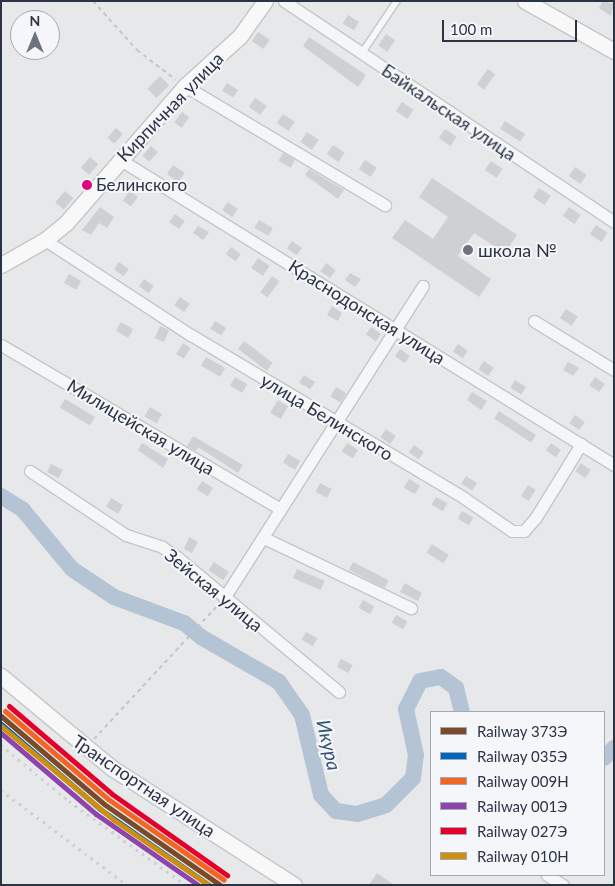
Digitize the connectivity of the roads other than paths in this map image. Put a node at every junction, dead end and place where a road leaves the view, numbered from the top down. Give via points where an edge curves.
1 (265, 1) edge
2 (284, 1) edge
3 (397, 1) edge
4 (525, 1) edge
5 (613, 52) edge
6 (362, 53) junction
7 (185, 86) junction
8 (119, 159) junction
9 (385, 205) dead end
10 (614, 222) edge
11 (45, 240) junction
12 (1, 265) edge
13 (423, 286) dead end
14 (534, 321) dead end
15 (393, 328) junction
16 (1, 344) edge
17 (614, 370) edge
18 (338, 424) junction
19 (581, 444) junction
20 (614, 465) edge
21 (30, 471) dead end
22 (280, 509) junction
23 (264, 538) junction
24 (224, 598) junction
25 (410, 608) dead end
26 (1, 676) edge
27 (339, 692) dead end
28 (549, 876) edge
29 (294, 885) edge
30 (563, 885) edge

1 - 7 street, Кирпичная улица via 240,36
2 - 6 street, Байкальская улица
3 - 6 lane
4 - 5 street
6 - 10 street, Байкальская улица
7 - 8 street, Кирпичная улица
7 - 9 street
8 - 11 street, Кирпичная улица via 66,222
8 - 15 street, Краснодонская улица
11 - 12 street, Кирпичная улица
11 - 18 street, улица Белинского
13 - 15 street
14 - 17 street
15 - 18 street
15 - 19 street, Краснодонская улица
16 - 22 street, Милицейская улица
18 - 19 street, улица Белинского via 464,498 512,531 524,531 536,517
18 - 22 street
19 - 20 street, Краснодонская улица
21 - 24 street, Зейская улица via 126,535 162,547
22 - 23 street
23 - 24 street
23 - 25 street
24 - 27 street, Зейская улица
26 - 29 street, Транспортная улица via 86,748
28 - 30 street

